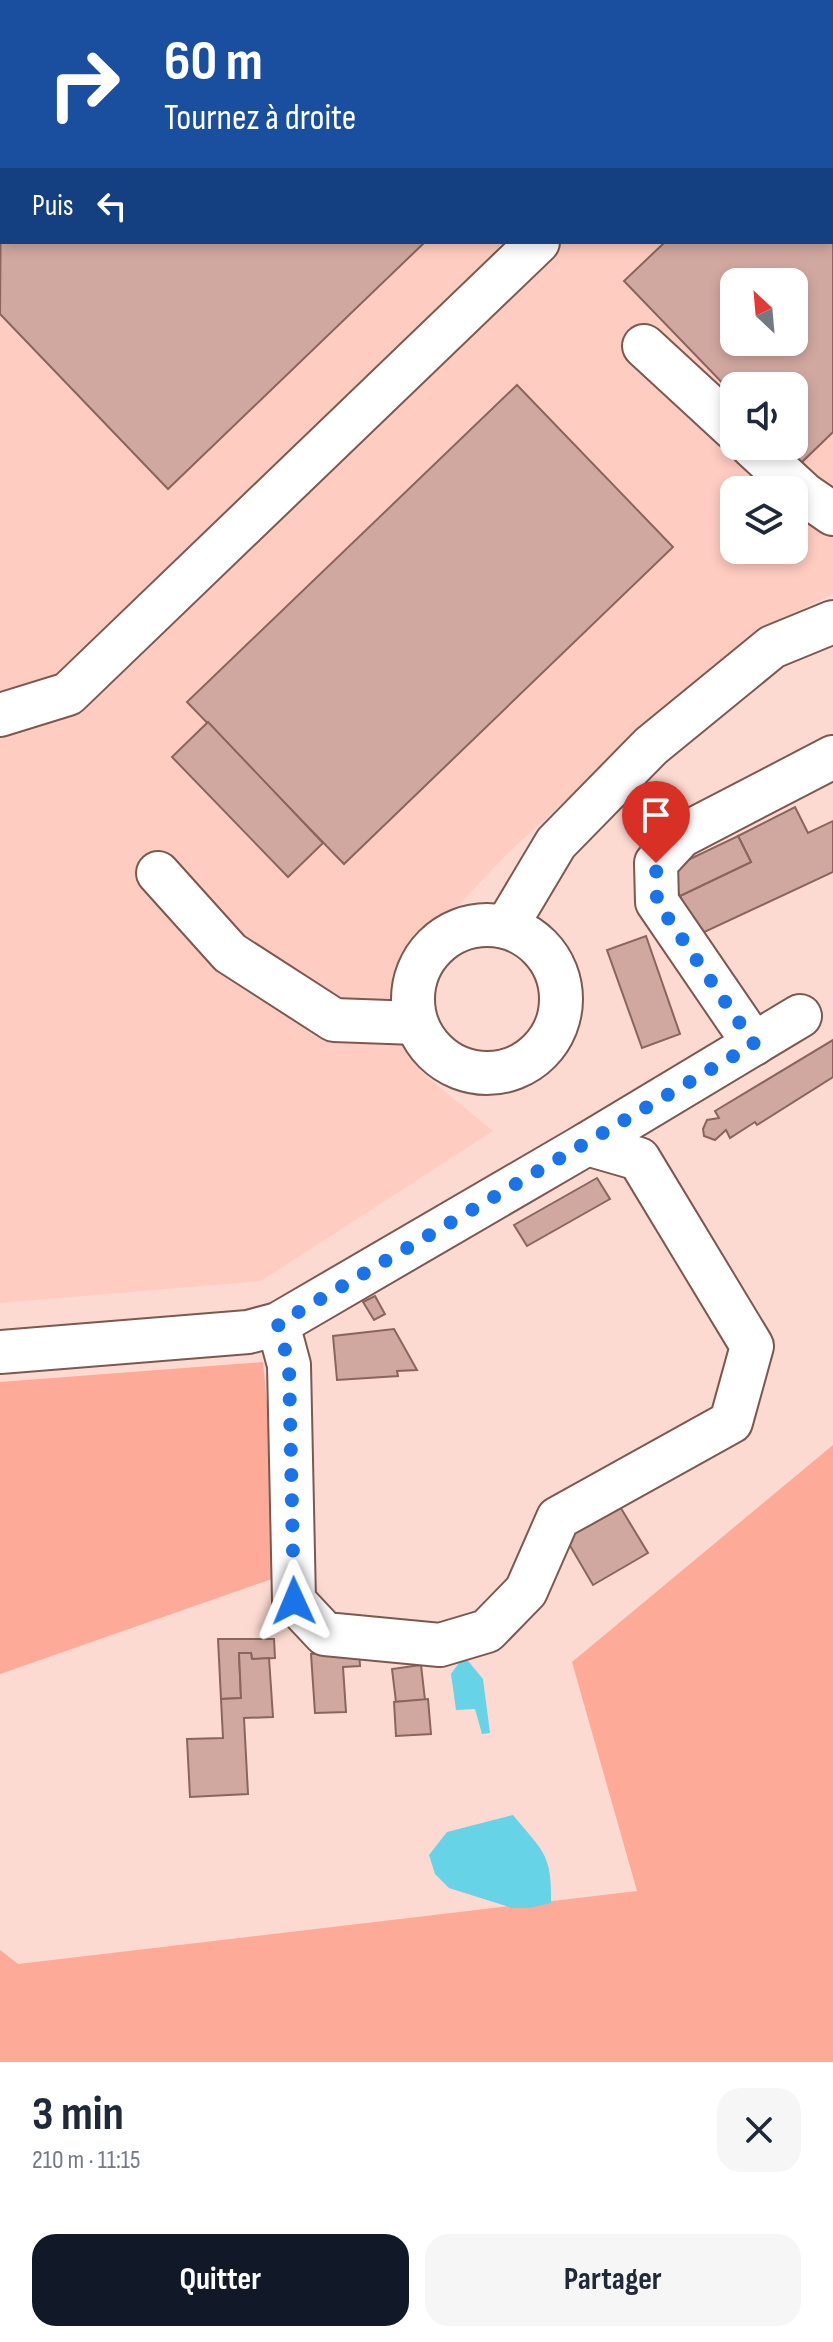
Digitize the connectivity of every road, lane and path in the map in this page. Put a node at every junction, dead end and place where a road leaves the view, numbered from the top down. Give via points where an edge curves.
1 (536, 244) edge
2 (644, 346) dead end
3 (720, 416) edge
4 (767, 460) edge
5 (833, 514) edge
6 (833, 622) edge
7 (0, 715) edge
8 (833, 757) edge
9 (158, 873) dead end
10 (506, 927) junction
11 (800, 1016) dead end
12 (416, 1023) junction
13 (754, 1044) junction
14 (587, 1144) junction
15 (278, 1324) junction
16 (0, 1352) edge

1 - 7 lane via 68,694
2 - 3 lane
4 - 5 lane
6 - 10 lane via 772,647 651,746 556,843
8 - 13 lane via 681,836 656,863 657,902
9 - 12 lane via 230,953 334,1020
10 - 12 lane via 461,930 425,957 415,977
10 - 12 lane via 529,937 548,956 559,979 562,1004 556,1029 542,1051 521,1066 496,1074 470,1073 446,1062
11 - 13 lane
13 - 14 lane
14 - 15 lane
14 - 15 lane via 639,1159 752,1346 731,1422 558,1518 526,1591 487,1631 440,1645 325,1634 294,1601 289,1365
15 - 16 lane via 248,1332

